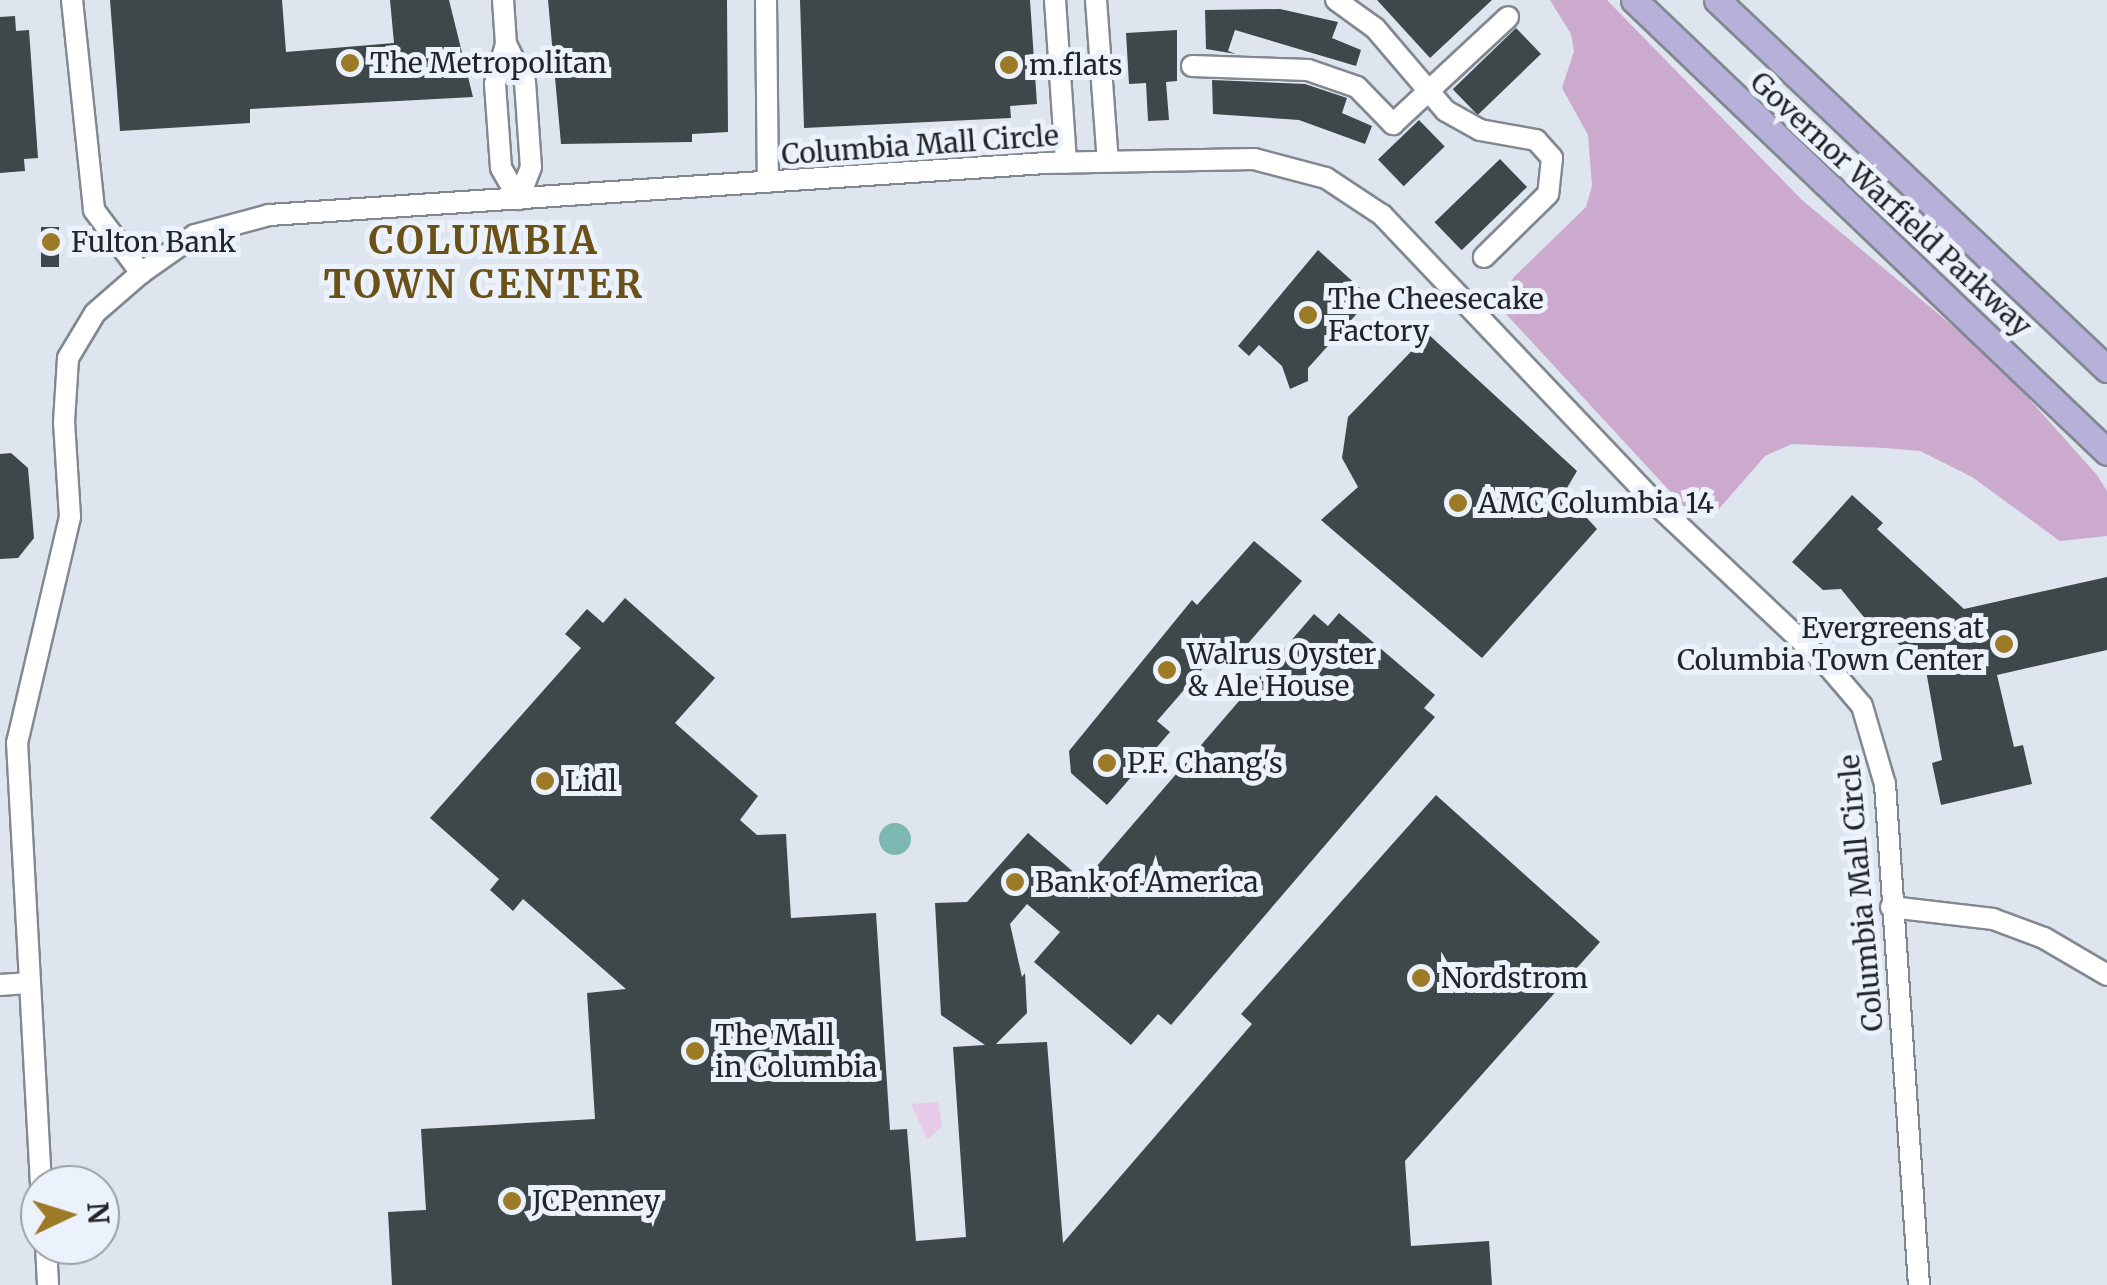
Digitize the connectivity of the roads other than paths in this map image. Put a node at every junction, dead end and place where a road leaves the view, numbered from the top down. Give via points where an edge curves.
1 (72, 0) edge
2 (503, 0) edge
3 (766, 0) edge
4 (1055, 0) edge
5 (1096, 0) edge
6 (1336, 0) edge
7 (1634, 0) edge
8 (1717, 0) edge
9 (1508, 16) dead end
10 (506, 44) junction
11 (1192, 66) dead end
12 (1427, 91) junction
13 (1108, 162) junction
14 (1066, 163) junction
15 (768, 182) junction
16 (519, 198) junction
17 (1484, 257) dead end
18 (141, 272) junction
19 (2107, 370) edge
20 (2107, 452) edge
21 (1891, 907) junction
22 (2107, 975) edge
23 (27, 983) junction
24 (0, 985) edge
25 (40, 1165) edge
26 (1918, 1285) edge

1 - 18 street via 94,210
2 - 10 street
3 - 15 street
4 - 14 street
5 - 13 street
6 - 12 street via 1374,28
7 - 20 main road, Governor Warfield Parkway
8 - 19 main road, Governor Warfield Parkway
9 - 12 street
10 - 16 street via 495,84 501,168
10 - 16 street via 525,82 531,167
11 - 12 street via 1308,70 1356,87 1394,124
12 - 17 street via 1463,124 1536,140 1552,158 1548,194
13 - 14 street, Columbia Mall Circle
13 - 21 street, Columbia Mall Circle via 1212,157 1290,164 1353,192 1382,216 1655,503 1862,706 1885,784
14 - 15 street, Columbia Mall Circle
15 - 16 street, Columbia Mall Circle
16 - 18 street, Columbia Mall Circle via 269,215 195,236
18 - 23 street, Columbia Mall Circle via 95,312 68,358 70,517 17,743
21 - 22 street via 1993,919 2044,938
21 - 26 street, Columbia Mall Circle
23 - 24 street
23 - 25 street, Columbia Mall Circle

